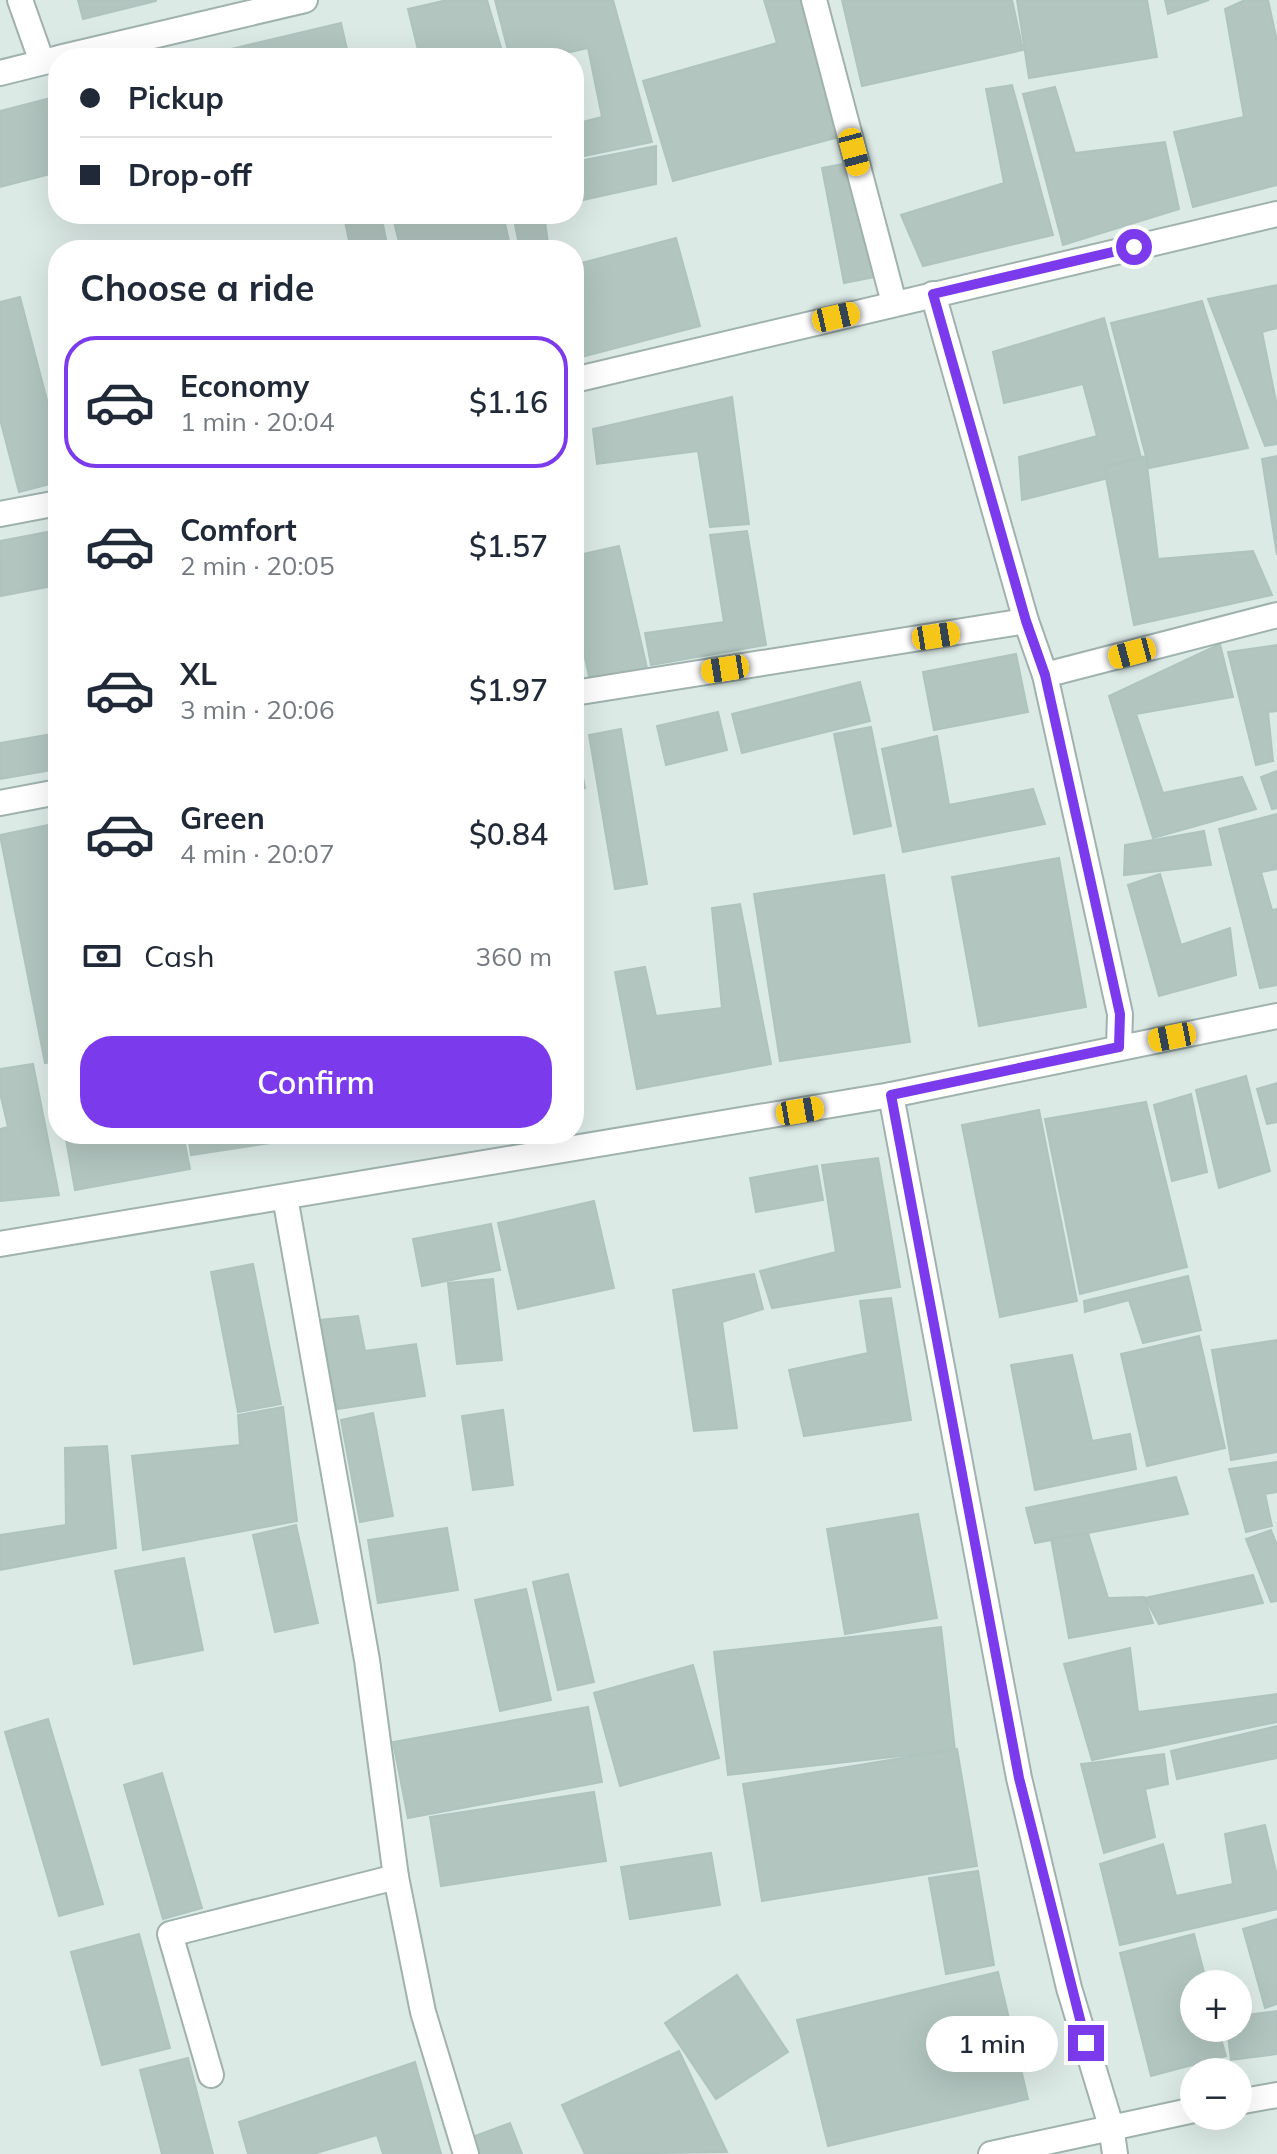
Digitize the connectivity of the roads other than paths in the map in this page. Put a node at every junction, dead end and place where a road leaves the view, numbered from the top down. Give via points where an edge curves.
1 (20, 0) edge
2 (305, 0) edge
3 (814, 0) edge
4 (100, 48) edge
5 (48, 50) edge
6 (48, 60) edge
7 (0, 73) edge
8 (1277, 214) edge
9 (933, 294) junction
10 (894, 303) junction
11 (584, 378) edge
12 (48, 505) edge
13 (0, 514) edge
14 (1277, 615) edge
15 (1026, 621) junction
16 (1045, 675) junction
17 (584, 691) edge
18 (48, 794) edge
19 (0, 803) edge
20 (1277, 1016) edge
21 (1119, 1047) junction
22 (891, 1095) junction
23 (285, 1197) junction
24 (0, 1244) edge
25 (396, 1877) junction
26 (211, 2075) dead end
27 (1277, 2095) edge
28 (1252, 2099) edge
29 (1180, 2113) edge
30 (1111, 2126) junction
31 (466, 2154) edge
32 (991, 2154) edge
33 (1115, 2154) edge

1 - 5 street
2 - 4 street
3 - 10 street
6 - 7 street
8 - 9 street
9 - 10 street
9 - 15 street
10 - 11 street
12 - 13 street
14 - 16 street
15 - 16 street
15 - 17 street
16 - 21 street via 1120,1014
18 - 19 street
20 - 21 street
21 - 22 street
22 - 23 street
22 - 30 street via 1019,1778 1069,1988
23 - 24 street
23 - 25 street via 367,1660
25 - 26 street via 170,1934
25 - 31 street via 423,2012
27 - 28 street
29 - 30 street
30 - 32 street
30 - 33 street

